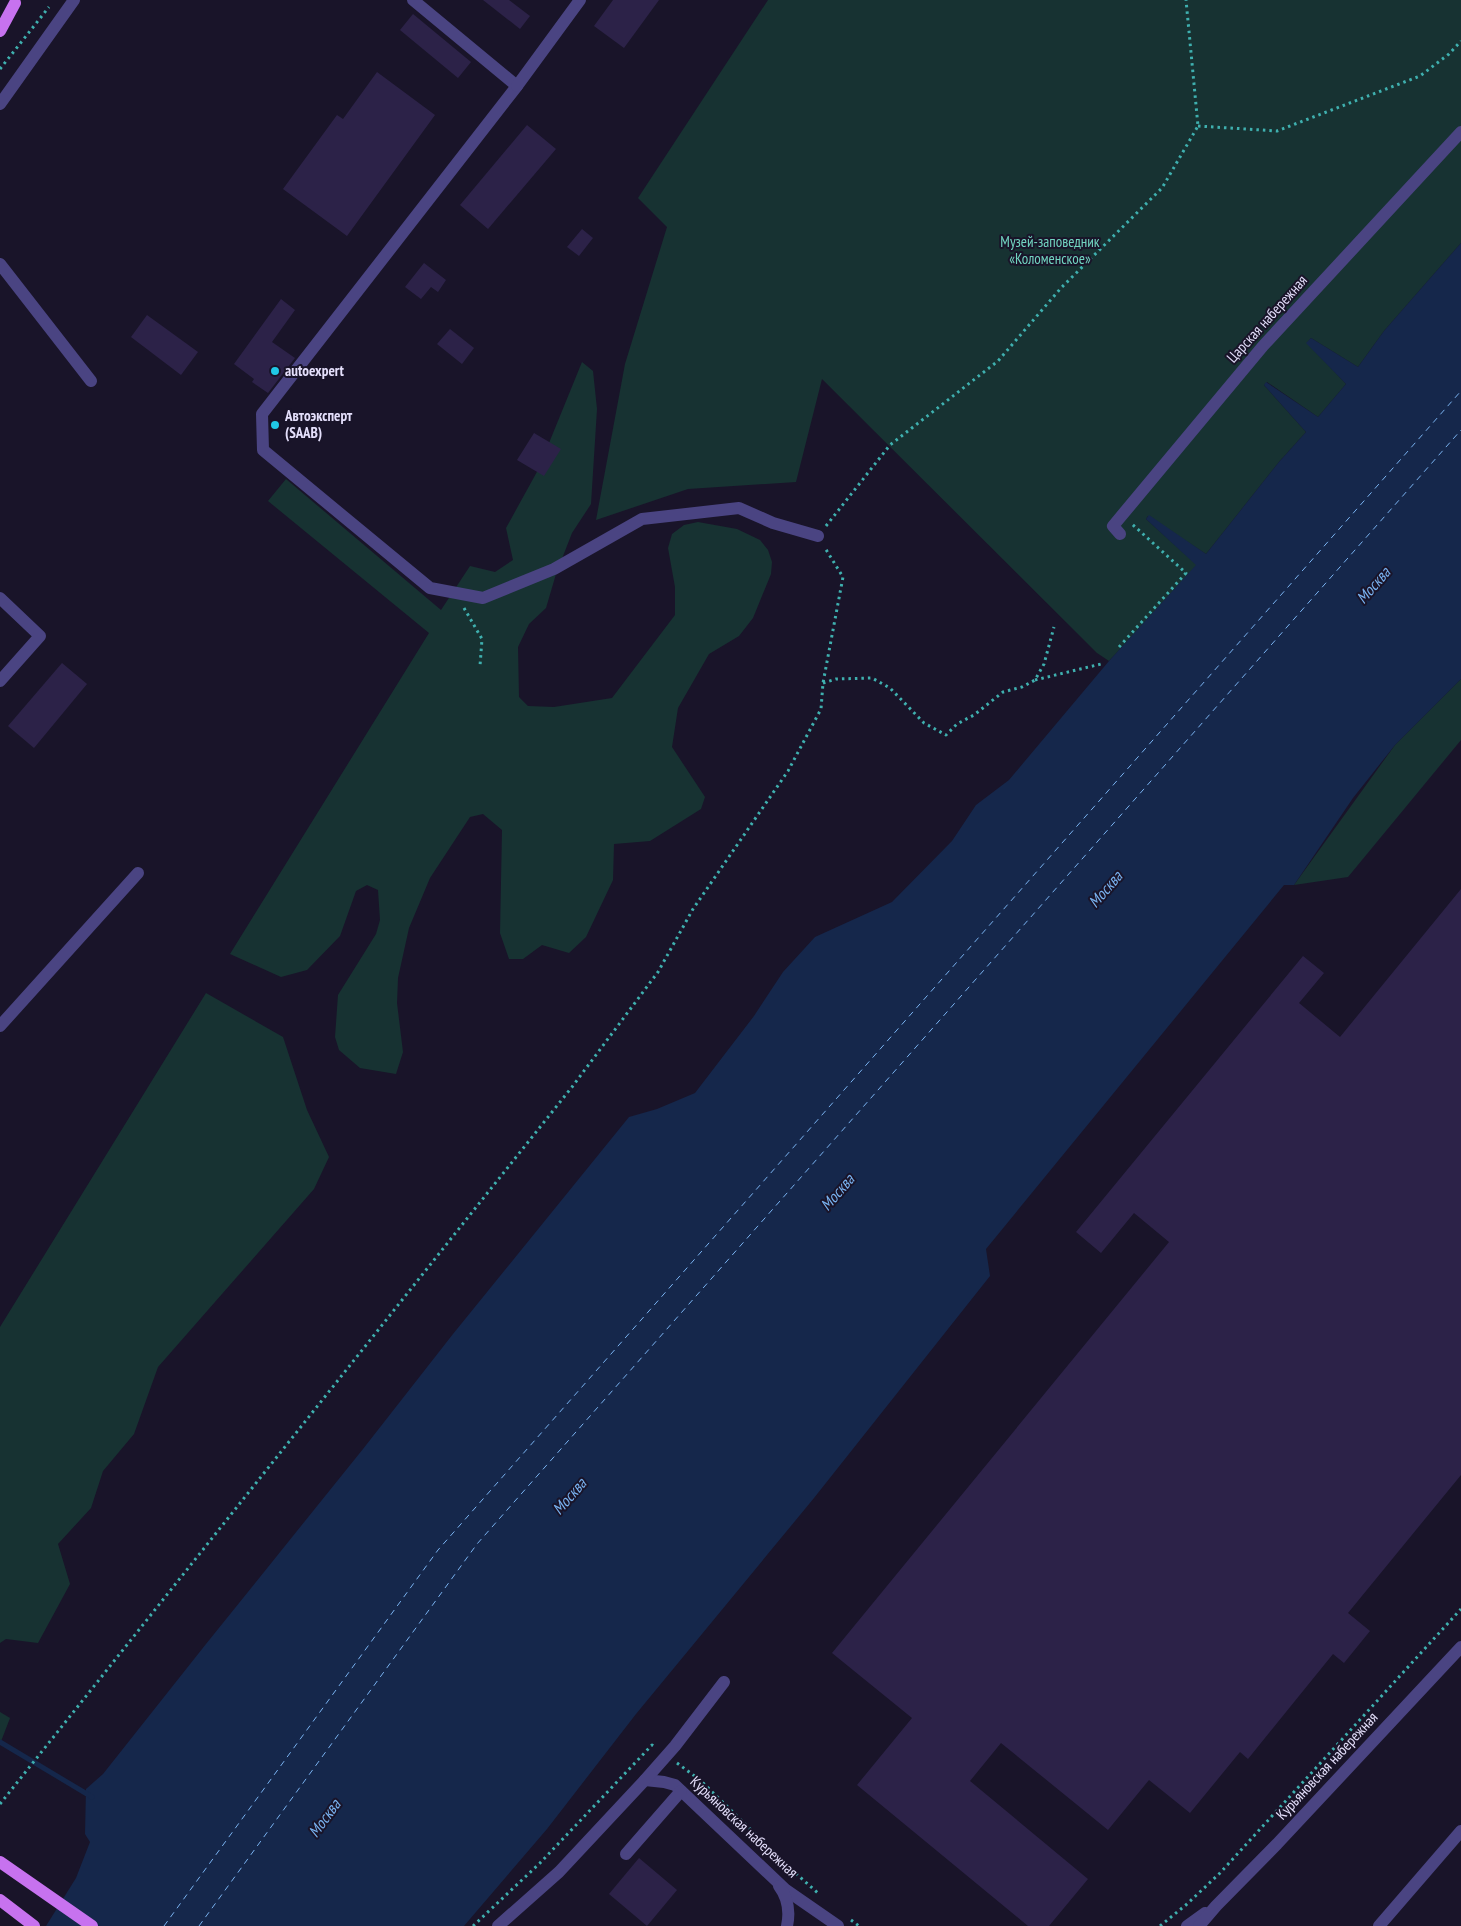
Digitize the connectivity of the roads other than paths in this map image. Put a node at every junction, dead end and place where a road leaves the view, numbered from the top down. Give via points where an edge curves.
1 (74, 0) edge
2 (413, 0) edge
3 (580, 0) edge
4 (16, 1) edge
5 (0, 22) edge
6 (0, 31) edge
7 (517, 86) junction
8 (0, 104) edge
9 (1461, 132) edge
10 (0, 264) edge
11 (91, 381) dead end
12 (1120, 534) dead end
13 (818, 536) road end
14 (0, 598) edge
15 (0, 681) edge
16 (138, 873) dead end
17 (0, 1026) edge
18 (1461, 1647) edge
19 (724, 1682) dead end
20 (645, 1780) junction
21 (684, 1793) junction
22 (1461, 1831) edge
23 (626, 1854) dead end
24 (0, 1862) edge
25 (775, 1880) junction
26 (0, 1900) edge
27 (1216, 1906) junction
28 (842, 1921) edge
29 (34, 1926) edge
30 (92, 1926) edge
31 (498, 1926) edge
32 (787, 1926) edge
33 (1186, 1926) edge
34 (1199, 1926) edge
35 (1379, 1926) edge

1 - 8 street
2 - 7 street
3 - 7 street
4 - 5 main road
4 - 6 main road
7 - 13 street via 262,414 263,450 430,588 483,598 554,570 642,519 739,508
9 - 12 street, Царская набережная via 1263,346 1113,526
10 - 11 street
14 - 15 street via 40,636
16 - 17 street
18 - 27 street, Курьяновская набережная
19 - 20 street
20 - 21 street, Курьяновская набережная via 675,1785
20 - 31 street via 558,1872
21 - 23 street
21 - 25 street, Курьяновская набережная
22 - 35 street
24 - 30 main road
25 - 28 street, Курьяновская набережная via 786,1890
25 - 32 street via 787,1903
26 - 29 main road
27 - 33 street, Курьяновская набережная
27 - 34 street, Курьяновская набережная

